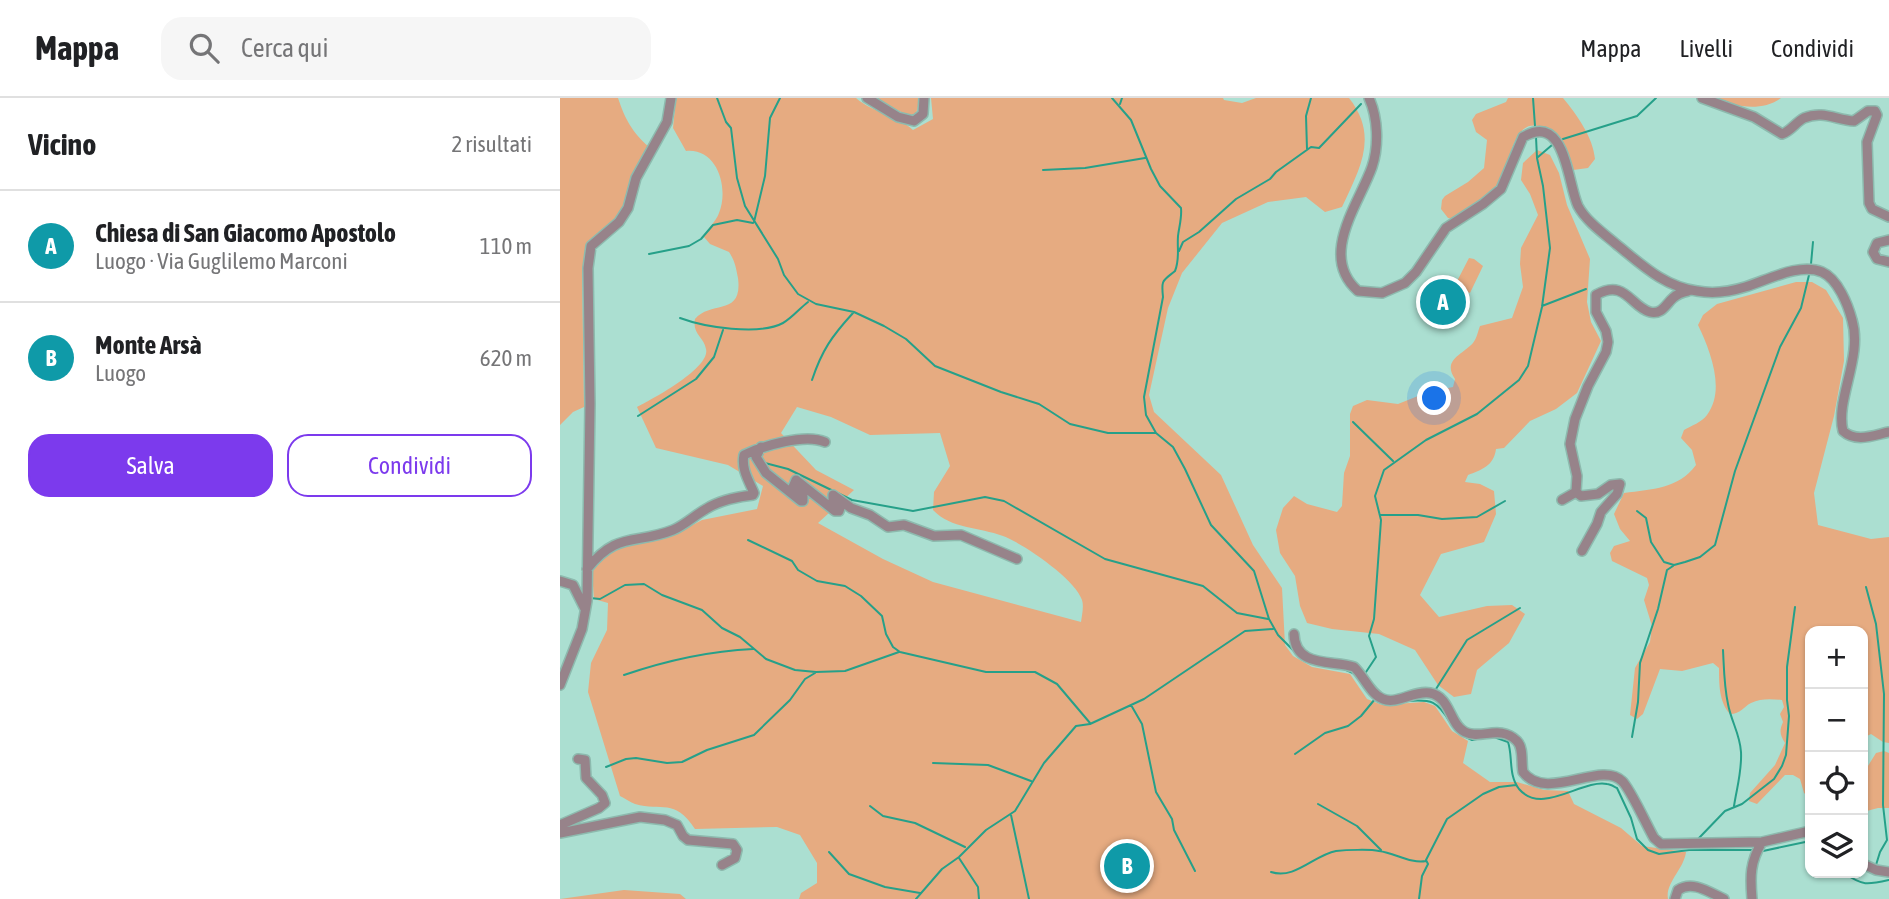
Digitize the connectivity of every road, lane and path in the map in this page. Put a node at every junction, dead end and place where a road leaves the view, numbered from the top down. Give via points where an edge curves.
1 (671, 98) edge
2 (867, 98) edge
3 (924, 98) edge
4 (1369, 98) edge
5 (1702, 98) edge
6 (1889, 218) edge
7 (1889, 240) edge
8 (1889, 262) edge
9 (1690, 290) junction
10 (1889, 432) edge
11 (825, 442) dead end
12 (761, 447) junction
13 (1576, 492) junction
14 (1562, 500) dead end
15 (1583, 551) dead end
16 (1017, 559) dead end
17 (587, 569) junction
18 (560, 581) edge
19 (586, 614) junction
20 (1294, 634) dead end
21 (560, 685) edge
22 (578, 759) dead end
23 (560, 825) edge
24 (1805, 832) edge
25 (560, 833) edge
26 (1762, 842) junction
27 (722, 865) dead end
28 (1868, 866) edge
29 (1889, 872) edge
30 (1675, 899) edge
31 (1724, 899) edge
32 (1752, 899) edge

1 - 17 street via 667,122 636,178 628,208 595,242 589,257
2 - 3 street via 914,121 923,114
4 - 9 street via 1377,125 1375,154 1346,224 1341,258 1344,275 1358,291 1382,292 1405,283 1446,228 1501,189 1523,137 1537,131 1558,142 1586,217 1658,277
5 - 6 street via 1754,117 1782,134 1803,118 1829,114 1854,121 1875,111 1867,149 1868,203
7 - 8 street via 1877,243 1873,252 1877,259
9 - 10 street via 1736,289 1807,269 1827,275 1854,324 1843,431 1860,438
9 - 13 street via 1656,313 1620,291 1596,295 1596,312 1608,342 1575,419 1570,444
11 - 12 street via 808,439
12 - 16 street via 756,457 761,467 801,501 803,496 793,487 796,480 835,511 839,508 833,495 888,527 904,525 934,536 961,536
12 - 17 street via 743,457 753,495 718,503 663,534 609,547
13 - 14 street
13 - 15 street via 1581,496 1598,494 1620,484
17 - 19 street
18 - 19 street via 573,585
19 - 21 street
20 - 26 street via 1304,656 1323,664 1354,667 1382,699 1429,692 1445,702 1465,732 1497,732 1516,740 1523,772 1533,780 1619,778 1661,844
22 - 23 street via 585,760 586,779 605,803
24 - 26 street
25 - 27 street via 640,817 673,822 688,840 733,844 735,858
26 - 32 street via 1750,869
28 - 29 street
30 - 31 street via 1685,886

